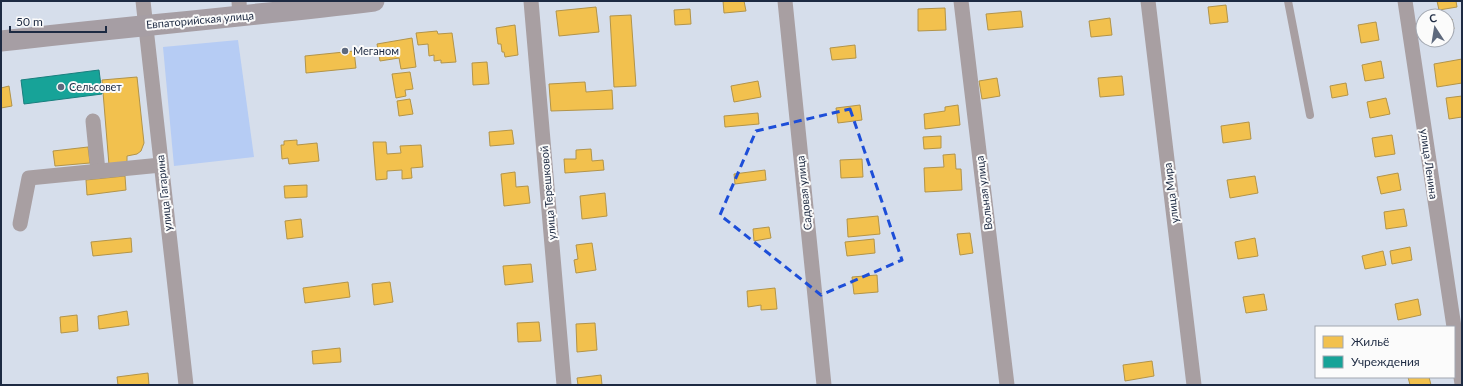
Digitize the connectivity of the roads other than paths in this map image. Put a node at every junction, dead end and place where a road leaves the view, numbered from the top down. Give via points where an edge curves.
1 (143, 1) edge
2 (374, 1) edge
3 (531, 1) edge
4 (785, 1) edge
5 (961, 1) edge
6 (1148, 1) edge
7 (1288, 1) edge
8 (1405, 1) edge
9 (240, 9) edge
10 (145, 25) junction
11 (1, 41) edge
12 (1310, 115) dead end
13 (93, 120) dead end
14 (161, 165) junction
15 (98, 172) junction
16 (20, 224) dead end
17 (1454, 326) edge
18 (1455, 337) edge
19 (1462, 384) edge
20 (186, 385) edge
21 (564, 385) edge
22 (824, 385) edge
23 (1007, 385) edge
24 (1194, 385) edge

1 - 10 street, улица Гагарина
2 - 9 main road, Евпаторийская улица
3 - 21 street, улица Терешковой
4 - 22 street, Садовая улица
5 - 23 street, Вольная улица
6 - 24 street, улица Мира
7 - 12 lane
8 - 17 street, улица Ленина
9 - 10 main road, Евпаторийская улица
10 - 11 main road, Евпаторийская улица
10 - 14 street, улица Гагарина
13 - 15 street
14 - 15 street
14 - 20 street, улица Гагарина
15 - 16 street via 29,178
18 - 19 street

